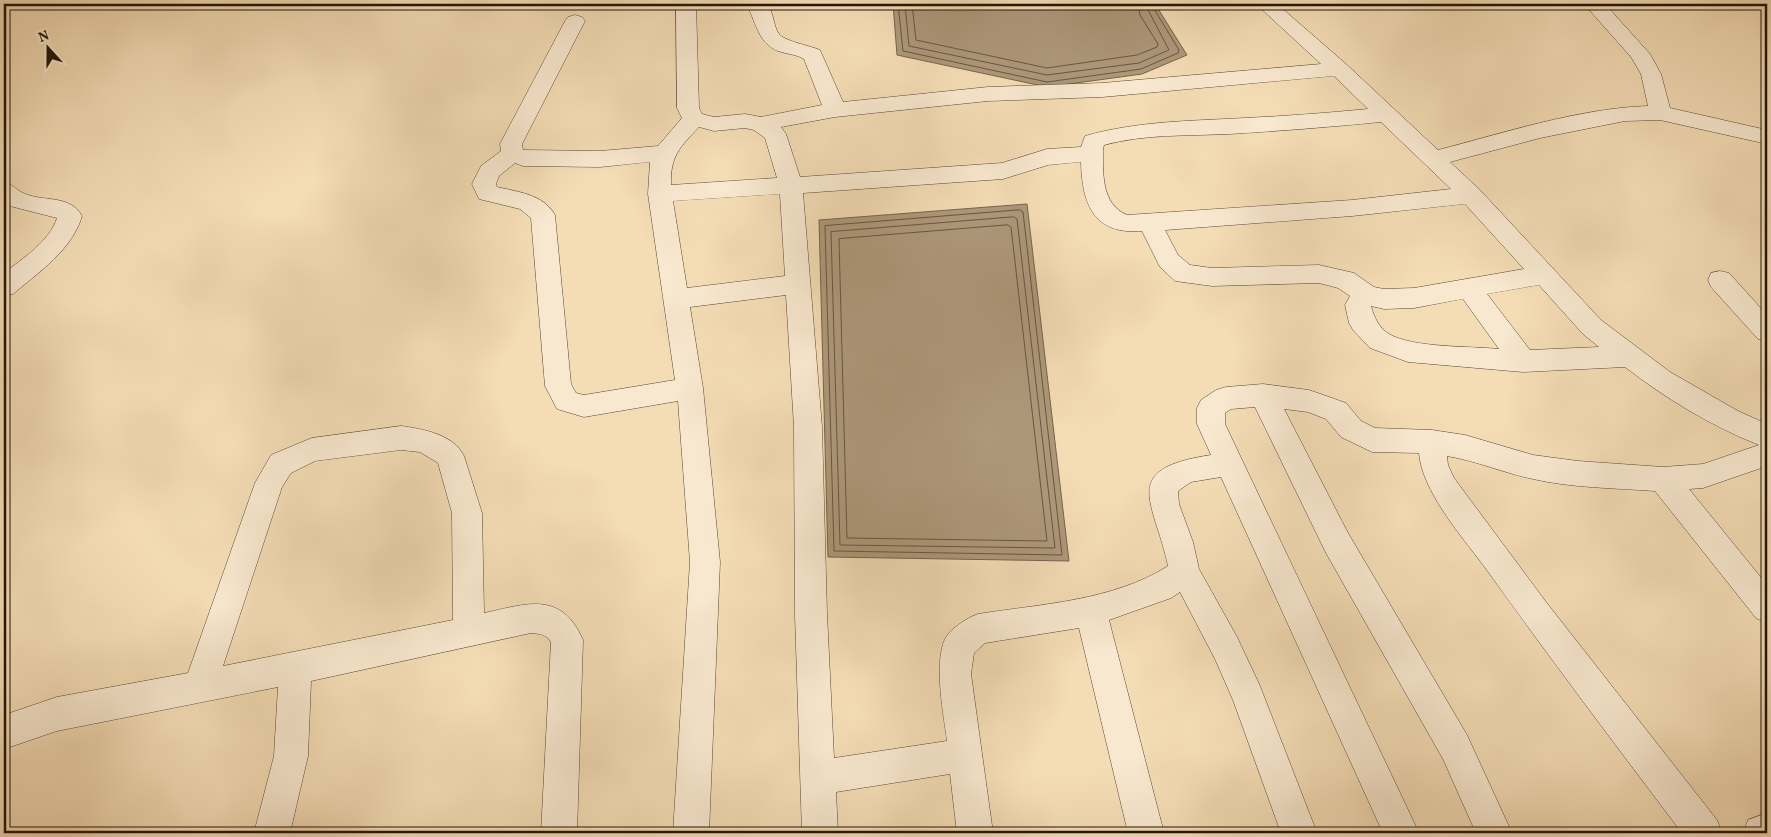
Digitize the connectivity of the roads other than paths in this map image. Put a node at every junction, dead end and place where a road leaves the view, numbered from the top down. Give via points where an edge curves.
1 (686, 4) edge
2 (756, 4) edge
3 (1266, 4) edge
4 (1594, 4) edge
5 (575, 21) dead end
6 (1339, 70) junction
7 (835, 110) junction
8 (1660, 113) junction
9 (1385, 114) junction
10 (694, 120) junction
11 (762, 124) junction
12 (1767, 137) edge
13 (663, 153) junction
14 (512, 154) junction
15 (1090, 154) junction
16 (1433, 159) junction
17 (791, 186) junction
18 (4, 190) edge
19 (660, 194) junction
20 (1471, 195) junction
21 (1149, 222) junction
22 (1544, 275) junction
23 (1720, 280) dead end
24 (798, 284) junction
25 (4, 287) edge
26 (1470, 290) junction
27 (1366, 294) junction
28 (676, 299) junction
29 (1767, 332) edge
30 (1629, 356) junction
31 (1523, 361) junction
32 (690, 388) junction
33 (1263, 395) junction
34 (1767, 436) edge
35 (1432, 442) junction
36 (1767, 454) edge
37 (1229, 464) junction
38 (1663, 479) junction
39 (1185, 572) junction
40 (1767, 608) edge
41 (1091, 611) junction
42 (469, 631) junction
43 (295, 668) junction
44 (200, 686) junction
45 (4, 732) edge
46 (965, 755) junction
47 (816, 778) junction
48 (1767, 830) edge
49 (272, 833) edge
50 (559, 833) edge
51 (691, 833) edge
52 (820, 833) edge
53 (975, 833) edge
54 (1146, 833) edge
55 (1299, 833) edge
56 (1401, 833) edge
57 (1494, 833) edge
58 (1704, 833) edge
59 (1761, 833) edge

1 - 10 street via 688,108
2 - 7 street via 761,9 770,38 813,56
3 - 6 street
4 - 8 street via 1640,54 1651,74
5 - 14 street via 511,144
6 - 7 street via 1102,90 988,94
6 - 9 street
7 - 11 street
8 - 12 street
8 - 16 street via 1615,115
9 - 15 street via 1111,135 1093,141
9 - 16 street
10 - 11 street via 714,124 745,121
10 - 13 street
11 - 17 street via 775,134
13 - 14 street via 600,159 524,158
13 - 19 street
14 - 32 street via 489,172 484,184 487,194 528,202 543,215 558,386 567,401 584,406
15 - 17 street via 1047,157 1003,171
15 - 21 street via 1097,199 1106,215 1125,224
16 - 20 street
17 - 19 street
17 - 24 street
18 - 25 street via 14,199 63,210 70,216 56,242
19 - 28 street
20 - 21 street via 1352,208
20 - 22 street
21 - 27 street via 1169,261 1184,274 1212,277 1319,274 1345,280
22 - 26 street
22 - 30 street via 1592,326
23 - 29 street
24 - 28 street
24 - 47 street via 808,427
26 - 27 street via 1414,298 1384,299
26 - 31 street
27 - 31 street via 1358,305 1362,323 1379,341 1408,352
28 - 32 street
30 - 31 street
30 - 34 street via 1661,380 1728,419
32 - 51 street via 704,562
33 - 35 street via 1309,402 1336,411 1351,428 1372,440
33 - 37 street via 1226,398 1211,408 1211,424
33 - 57 street via 1337,543 1455,747
35 - 38 street via 1465,447 1533,467
35 - 58 street via 1434,465 1443,486
36 - 38 street via 1703,476
37 - 39 street via 1184,471 1164,485 1164,504
37 - 56 street
38 - 40 street
39 - 41 street via 1160,588
39 - 55 street via 1248,697
41 - 46 street via 978,630 959,645 955,674
41 - 54 street
42 - 43 street
42 - 44 street via 467,513 450,456 425,441 401,438 312,450 281,464 269,483
42 - 50 street via 531,618 550,620 561,628 567,640
43 - 44 street
43 - 49 street via 291,756
44 - 45 street via 57,714
46 - 47 street
46 - 53 street
47 - 52 street
48 - 59 street

